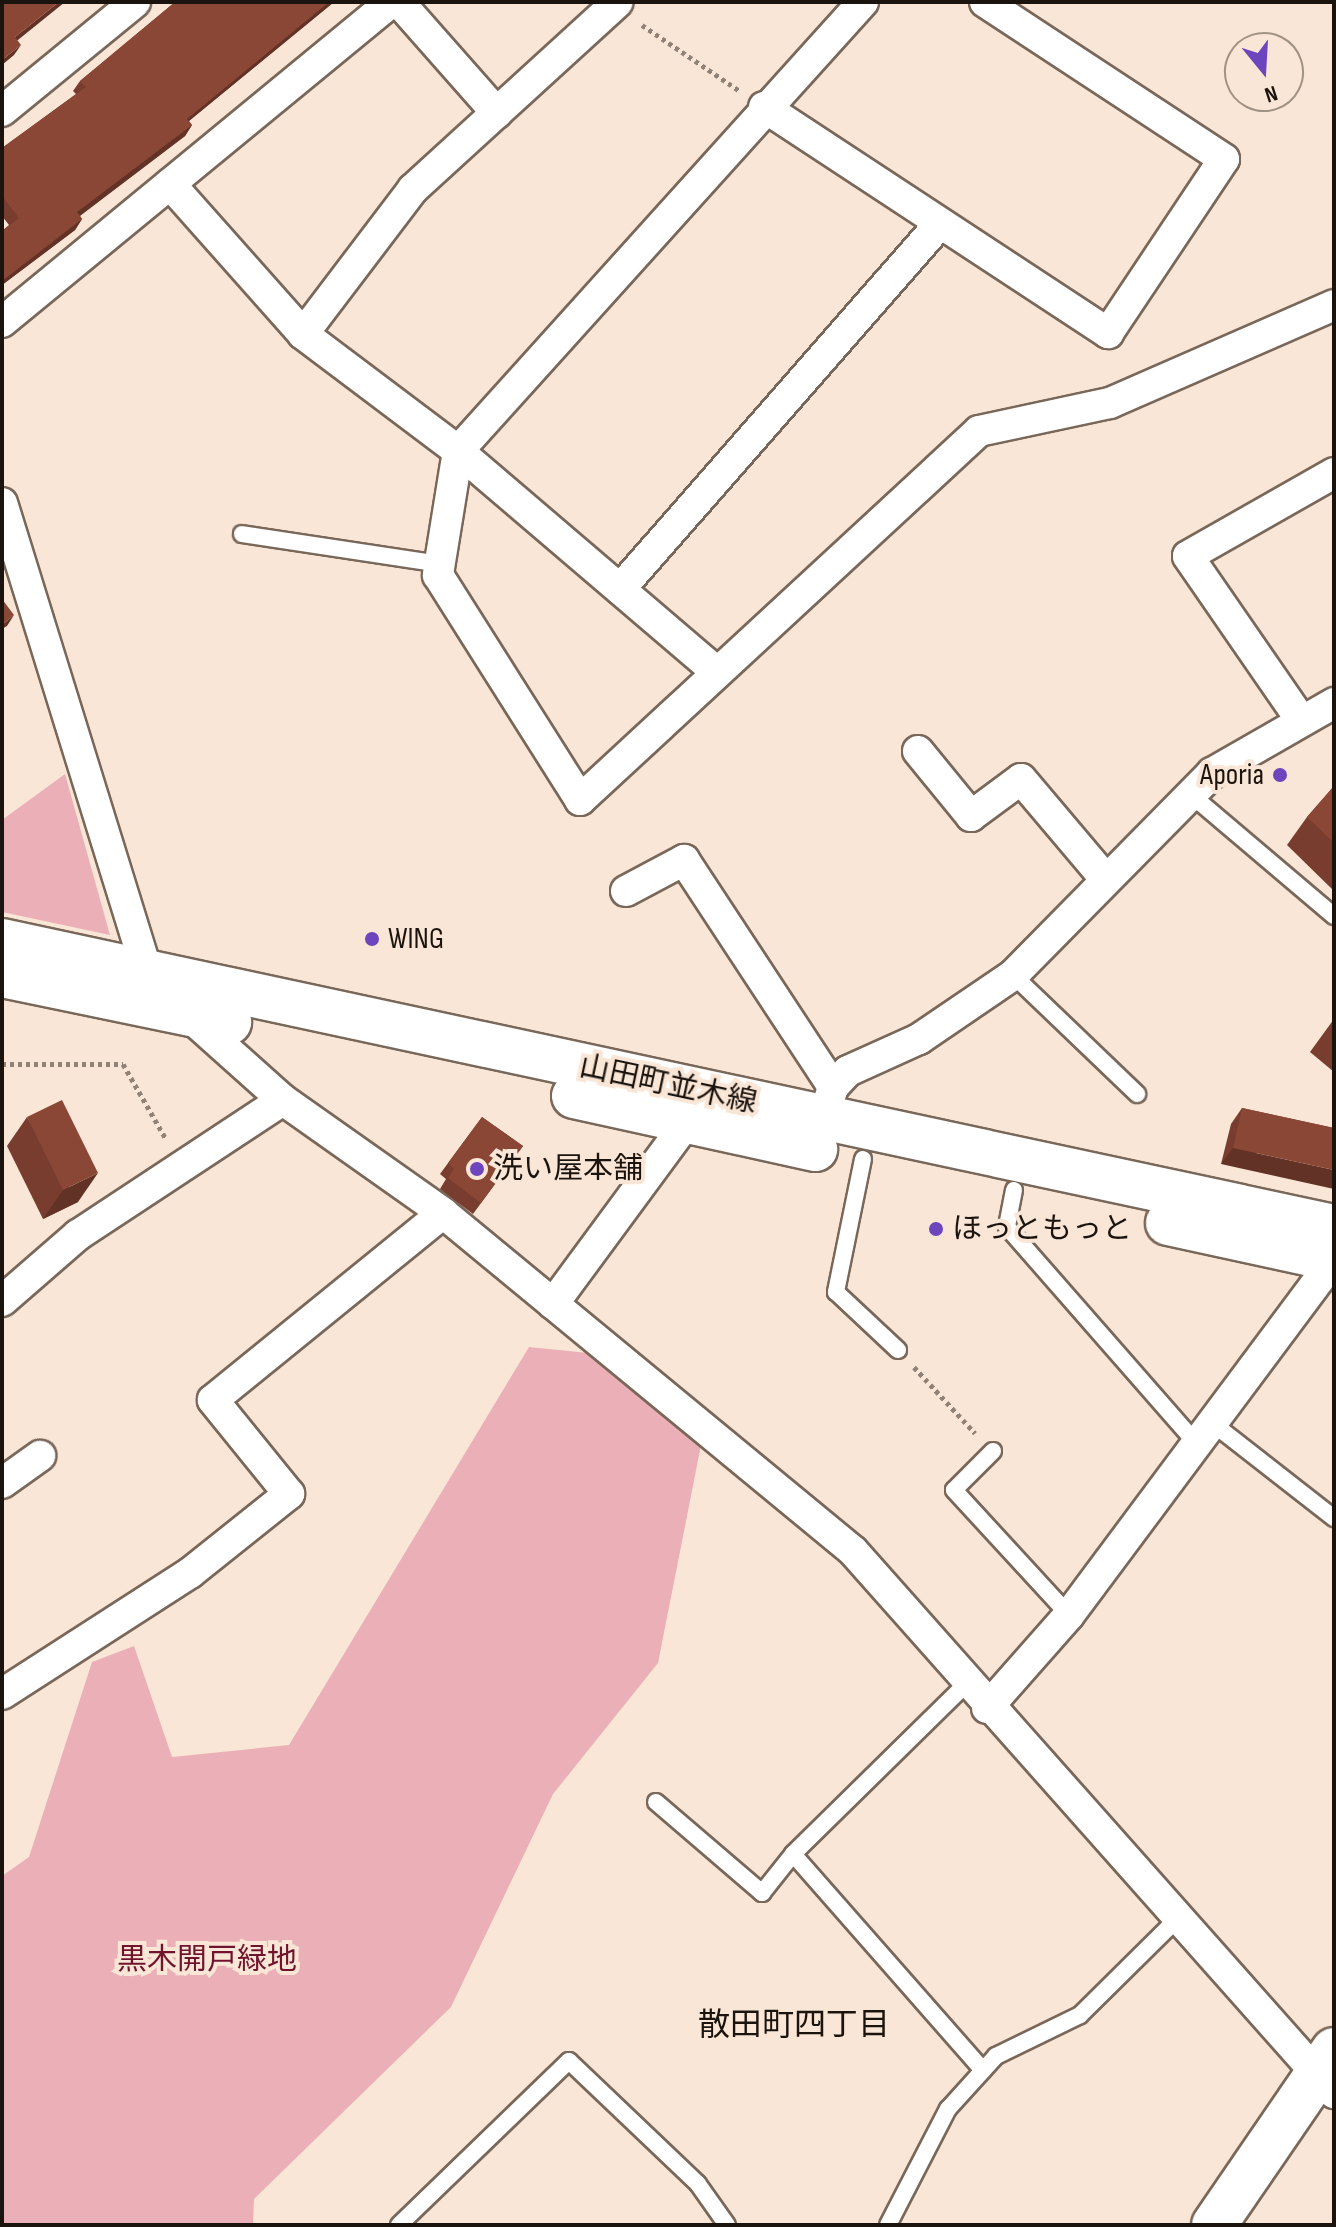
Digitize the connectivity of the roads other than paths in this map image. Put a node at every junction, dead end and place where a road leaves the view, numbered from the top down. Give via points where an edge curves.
1 (135, 2) edge
2 (391, 2) edge
3 (399, 2) edge
4 (863, 2) edge
5 (985, 2) edge
6 (615, 4) edge
7 (764, 107) junction
8 (2, 111) edge
9 (497, 113) junction
10 (170, 184) junction
11 (940, 223) junction
12 (1334, 305) edge
13 (2, 322) edge
14 (303, 334) junction
15 (458, 451) junction
16 (1334, 473) edge
17 (2, 503) edge
18 (242, 534) dead end
19 (440, 564) junction
20 (620, 589) junction
21 (714, 670) junction
22 (1334, 703) edge
23 (1301, 720) junction
24 (918, 751) dead end
25 (1189, 793) junction
26 (1103, 876) junction
27 (626, 891) dead end
28 (1334, 916) edge
29 (2, 941) edge
30 (147, 970) junction
31 (2, 975) edge
32 (1013, 975) junction
33 (182, 1011) junction
34 (1137, 1094) dead end
35 (283, 1100) junction
36 (698, 1107) junction
37 (823, 1118) junction
38 (863, 1159) junction
39 (1014, 1190) junction
40 (443, 1213) junction
41 (1334, 1227) edge
42 (1334, 1259) edge
43 (2, 1301) edge
44 (553, 1304) junction
45 (898, 1350) road end
46 (1204, 1432) junction
47 (993, 1451) road end
48 (1334, 1518) edge
49 (1069, 1615) junction
50 (966, 1684) junction
51 (2, 1694) edge
52 (987, 1708) junction
53 (656, 1802) dead end
54 (793, 1854) junction
55 (1177, 1919) junction
56 (983, 2070) junction
57 (1329, 2073) edge
58 (399, 2225) edge
59 (727, 2225) edge
60 (888, 2225) edge
61 (1214, 2225) edge

1 - 8 street
2 - 10 street
3 - 9 street
4 - 7 street
5 - 11 street via 1224,159 1108,333
6 - 9 street
7 - 11 street
7 - 15 street
9 - 14 street via 413,189
10 - 13 street
10 - 14 street
11 - 20 street
12 - 21 street via 1110,403 979,431
14 - 15 street
15 - 19 street
15 - 20 street
16 - 23 street via 1188,556
17 - 30 street
18 - 19 lane
19 - 21 street via 438,575 580,800
20 - 21 street
22 - 23 street
23 - 25 street
24 - 26 street via 971,816 1021,779
25 - 26 street
25 - 28 lane
26 - 32 street
27 - 37 street via 684,860
29 - 30 street, 山田町並木線
30 - 33 street
30 - 36 street, 山田町並木線
31 - 33 street, 山田町並木線
32 - 34 lane
32 - 37 street
33 - 35 street
33 - 36 street, 山田町並木線
35 - 40 street
35 - 43 street via 78,1235
36 - 37 street, 山田町並木線
36 - 44 street
37 - 38 street, 山田町並木線
37 - 41 street, 山田町並木線
38 - 39 street, 山田町並木線
38 - 45 lane via 836,1292
39 - 42 street, 山田町並木線
39 - 46 lane via 1007,1227
40 - 44 street
40 - 51 street via 213,1400 289,1494 190,1573
42 - 46 street
44 - 50 street via 853,1551
46 - 48 lane
46 - 49 street
47 - 49 lane via 954,1490
49 - 52 street
50 - 52 street
50 - 54 lane
52 - 55 street
53 - 54 lane via 762,1893
54 - 56 lane
55 - 56 lane via 1080,2015 996,2056
55 - 57 street
56 - 60 lane via 948,2109
57 - 61 street
58 - 59 lane via 569,2061 698,2184

